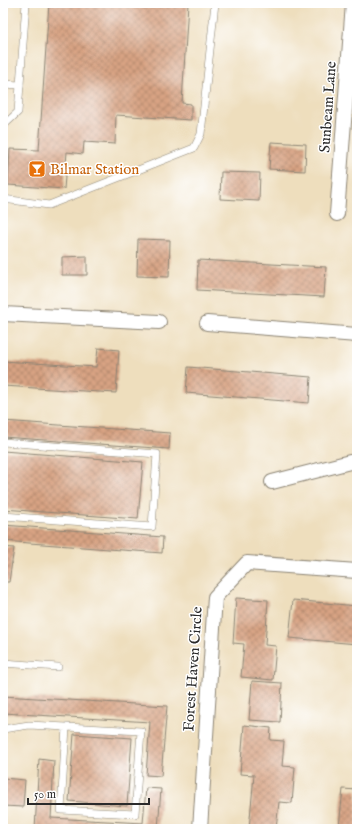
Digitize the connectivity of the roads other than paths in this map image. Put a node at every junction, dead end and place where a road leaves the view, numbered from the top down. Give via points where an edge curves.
1 (26, 3) edge
2 (215, 3) edge
3 (353, 3) edge
4 (3, 84) edge
5 (20, 86) junction
6 (3, 126) edge
7 (3, 199) edge
8 (337, 214) dead end
9 (3, 314) edge
10 (159, 322) dead end
11 (207, 323) dead end
12 (357, 335) edge
13 (3, 442) edge
14 (357, 464) edge
15 (272, 482) dead end
16 (3, 516) edge
17 (357, 571) edge
18 (3, 663) edge
19 (58, 667) dead end
20 (66, 727) junction
21 (3, 729) edge
22 (200, 829) edge

1 - 5 lane
2 - 7 lane via 201,134 194,148 49,205
3 - 8 street, Sunbeam Lane
4 - 5 lane
5 - 6 lane via 18,112
9 - 10 street
11 - 12 street
13 - 16 lane via 157,454 152,527
14 - 15 street via 350,462
17 - 22 street, Forest Haven Circle via 247,563 215,597
18 - 19 lane
20 - 20 lane via 141,731 135,814 61,810
20 - 21 lane via 30,725

